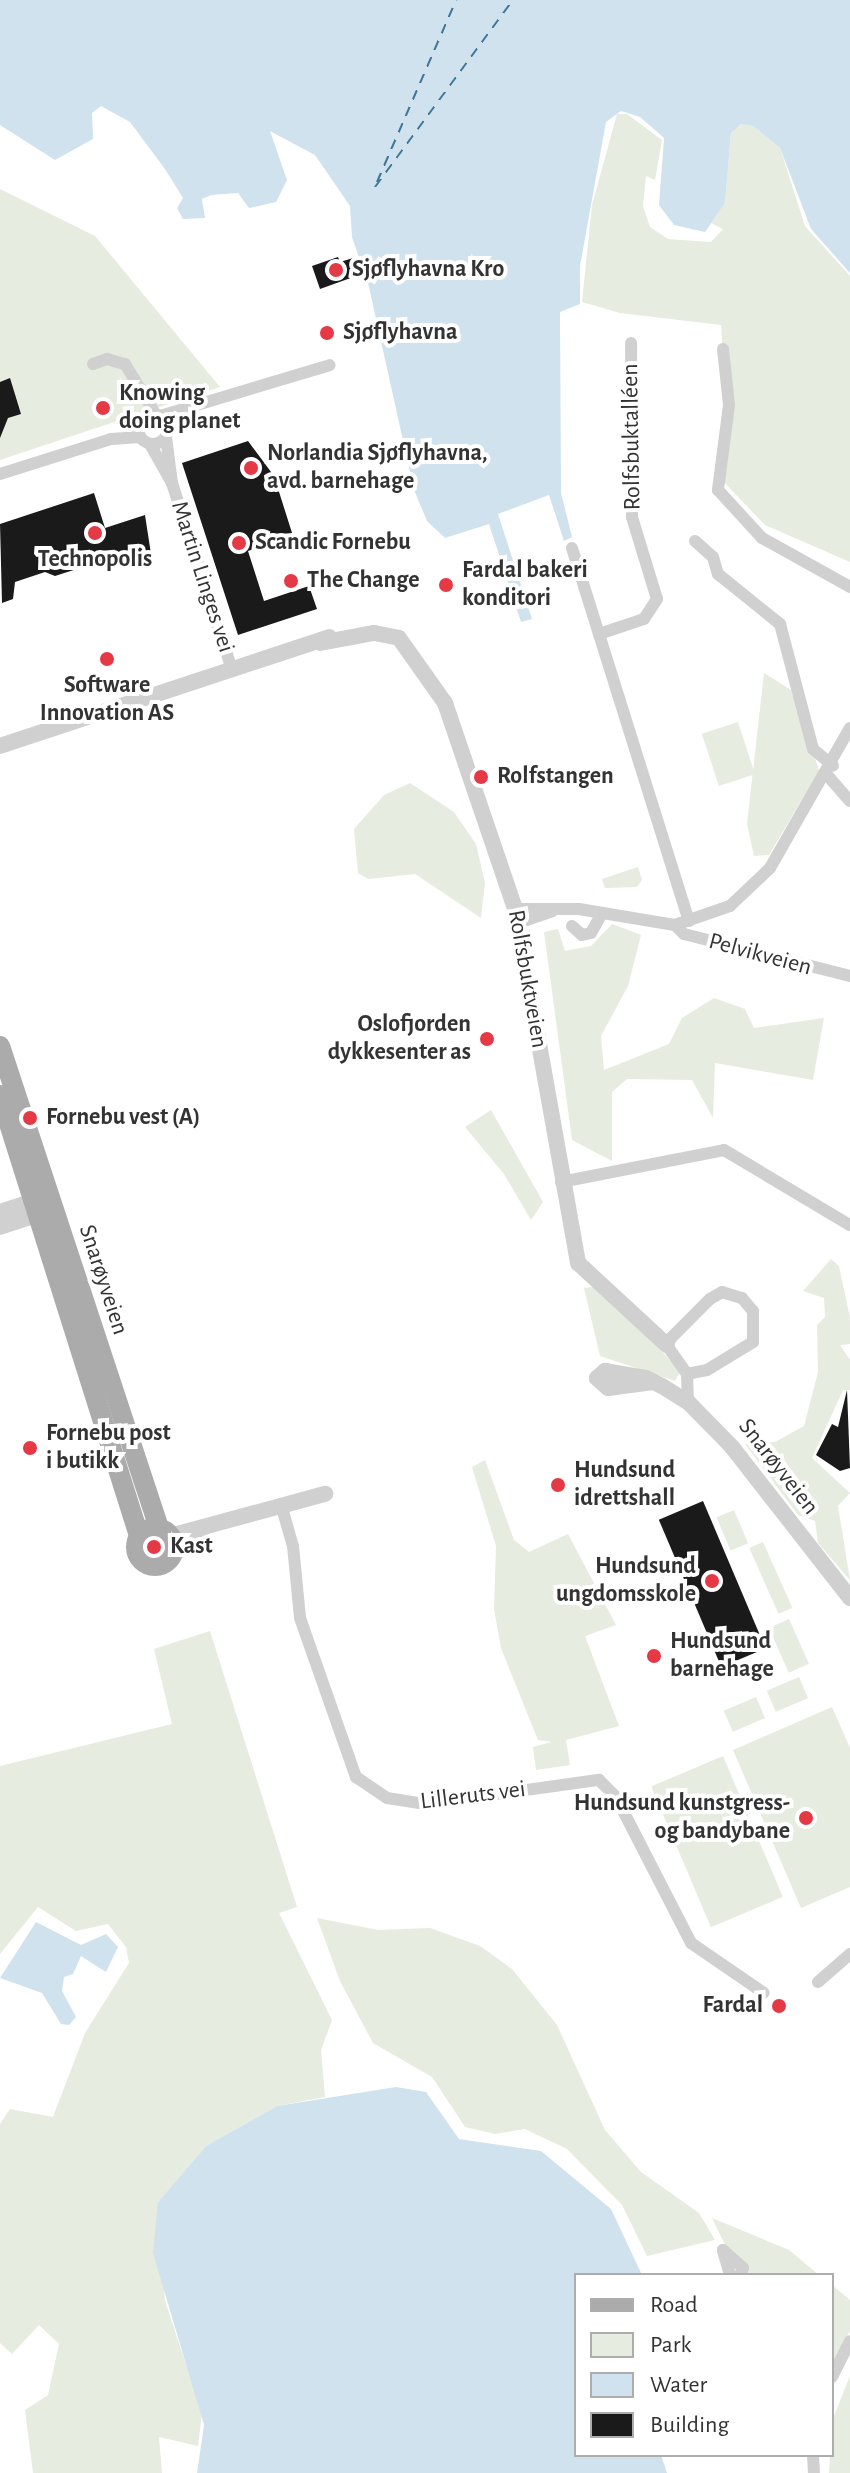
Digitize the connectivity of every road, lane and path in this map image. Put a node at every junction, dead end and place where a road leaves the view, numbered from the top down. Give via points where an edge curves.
1 (631, 343) dead end
2 (723, 349) dead end
3 (93, 364) dead end
4 (330, 365) dead end
5 (139, 387) junction
6 (162, 424) junction
7 (143, 431) junction
8 (0, 474) edge
9 (172, 483) junction
10 (695, 541) dead end
11 (572, 548) dead end
12 (850, 587) edge
13 (599, 634) junction
14 (232, 670) junction
15 (850, 728) edge
16 (0, 746) edge
17 (831, 771) junction
18 (850, 801) edge
19 (602, 913) junction
20 (517, 916) junction
21 (689, 921) junction
22 (675, 925) junction
23 (572, 926) dead end
24 (850, 976) edge
25 (0, 1046) edge
26 (0, 1095) edge
27 (561, 1182) junction
28 (40, 1203) junction
29 (0, 1212) edge
30 (850, 1225) edge
31 (0, 1227) edge
32 (667, 1345) junction
33 (687, 1374) junction
34 (614, 1379) dead end
35 (688, 1402) junction
36 (325, 1494) dead end
37 (282, 1508) junction
38 (139, 1537) junction
39 (168, 1539) junction
40 (850, 1598) edge
41 (850, 1954) edge
42 (818, 1982) dead end
43 (764, 1993) dead end
44 (729, 2273) edge
45 (741, 2273) edge
46 (850, 2341) edge
47 (834, 2373) edge

1 - 13 street, Rolfsbuktalléen via 632,517 657,599 644,619
2 - 12 street via 729,405 718,490 762,538
3 - 5 street, Martin Linges vei via 121,362
4 - 6 street via 182,412
5 - 6 street, Martin Linges vei
5 - 7 street, Martin Linges vei
6 - 7 street
6 - 7 street
6 - 9 street, Martin Linges vei
7 - 8 street
7 - 9 street, Martin Linges vei
9 - 14 street, Martin Linges vei
10 - 17 street via 713,557 718,574 780,624 813,749
11 - 13 street
13 - 21 street
14 - 16 street, Rolfsbuktveien
14 - 20 street, Rolfsbuktveien via 369,623 402,629 427,651
15 - 17 street
17 - 18 street
17 - 21 street via 758,883 730,906
19 - 20 street
19 - 22 street
19 - 23 street via 591,933 582,935
20 - 27 street, Rolfsbuktveien
21 - 22 street
22 - 24 street, Pelvikveien via 684,934
25 - 28 main road, Snarøyveien
26 - 28 main road, Snarøyveien
27 - 30 street via 724,1150
27 - 32 street, Rolfsbuktveien via 578,1263
28 - 29 street
28 - 31 street
28 - 38 main road, Snarøyveien
28 - 39 main road, Snarøyveien
32 - 33 street
32 - 33 street via 722,1292 742,1298 753,1311 753,1342 707,1370
33 - 35 street
34 - 35 street, Snarøyveien via 644,1380
35 - 40 street, Snarøyveien via 732,1447
36 - 37 street
37 - 39 street
37 - 43 street, Lilleruts vei via 295,1556 300,1618 356,1777 387,1798 425,1804 599,1780 616,1797 691,1943
38 - 39 main road
38 - 39 main road, Snarøyveien via 136,1549 145,1564 161,1565
41 - 42 street
44 - 45 street via 723,2250 743,2268
46 - 47 street

